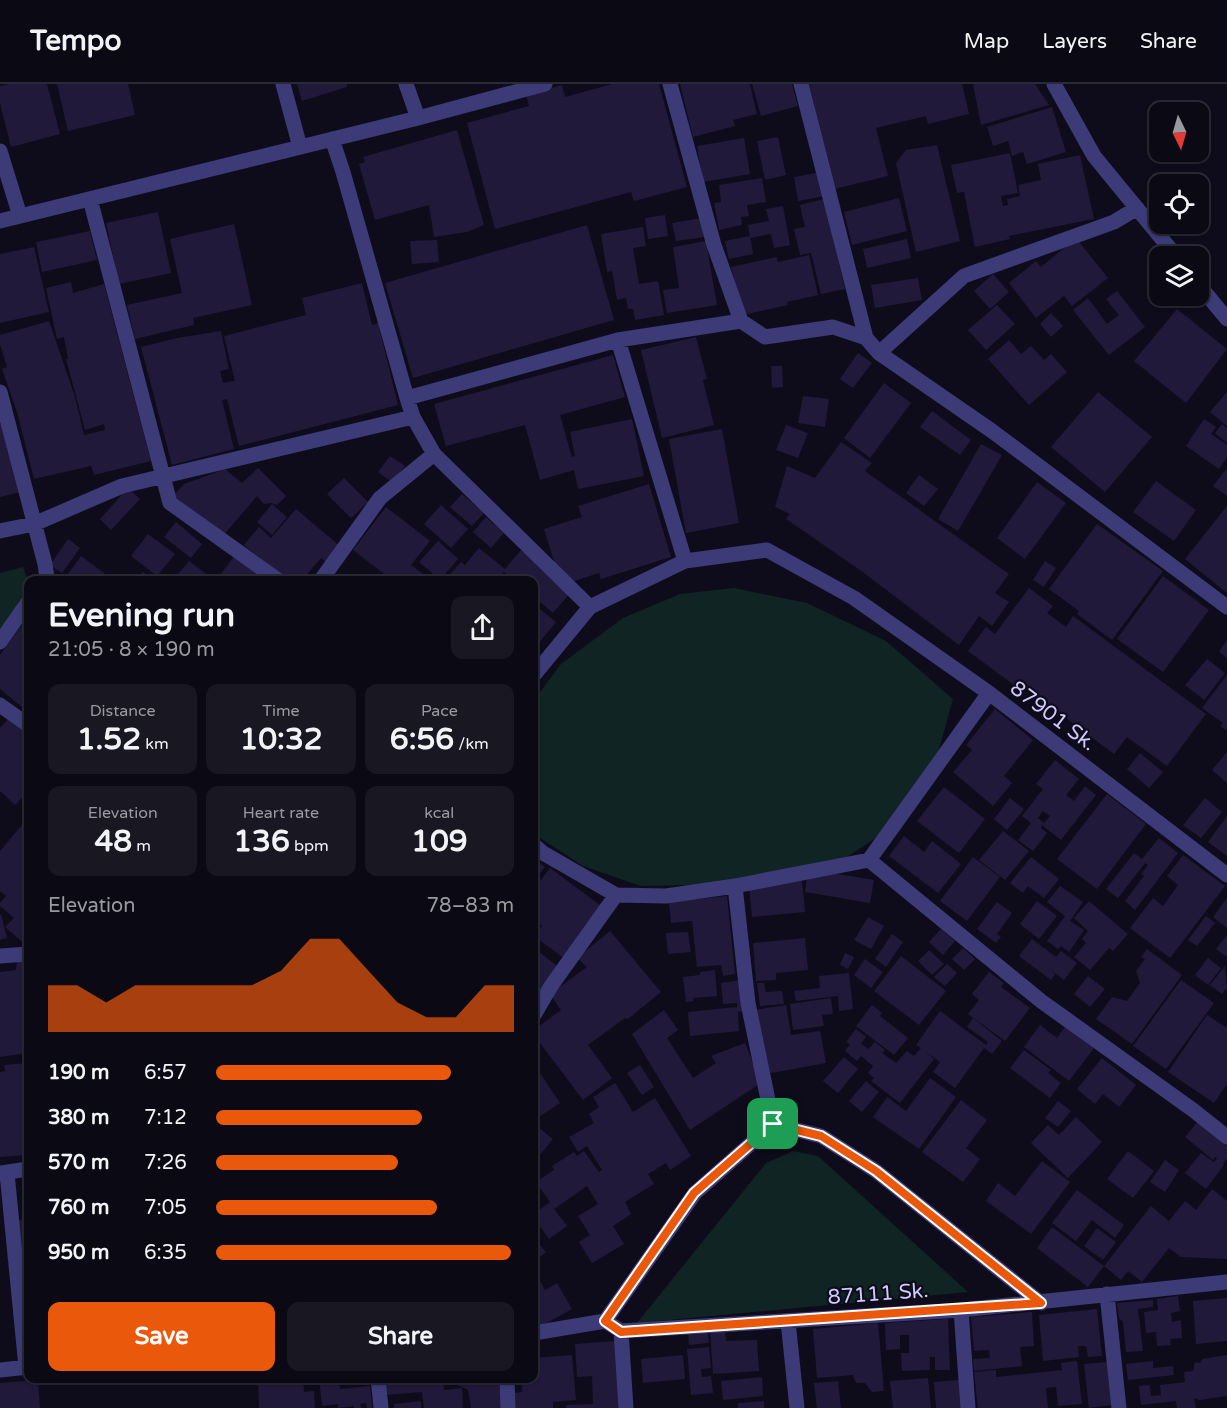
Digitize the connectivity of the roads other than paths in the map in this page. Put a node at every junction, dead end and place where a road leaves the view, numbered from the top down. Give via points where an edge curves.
1 (283, 84) edge
2 (406, 84) edge
3 (545, 84) edge
4 (670, 84) edge
5 (801, 84) edge
6 (1054, 84) edge
7 (418, 118) junction
8 (332, 139) junction
9 (300, 147) junction
10 (0, 151) edge
11 (90, 199) junction
12 (1137, 208) junction
13 (20, 216) junction
14 (0, 221) edge
15 (1168, 246) edge
16 (1209, 297) edge
17 (1227, 319) edge
18 (741, 321) junction
19 (866, 338) junction
20 (618, 340) junction
21 (879, 353) junction
22 (0, 392) edge
23 (407, 398) junction
24 (413, 417) junction
25 (434, 454) junction
26 (163, 477) junction
27 (34, 524) junction
28 (0, 531) edge
29 (686, 561) junction
30 (46, 576) edge
31 (272, 576) edge
32 (324, 576) edge
33 (590, 607) junction
34 (1227, 607) edge
35 (24, 609) edge
36 (0, 642) edge
37 (538, 670) edge
38 (989, 693) junction
39 (0, 705) edge
40 (24, 722) edge
41 (538, 849) edge
42 (869, 860) junction
43 (1227, 875) edge
44 (735, 886) junction
45 (616, 895) junction
46 (24, 954) edge
47 (0, 956) edge
48 (538, 1008) edge
49 (773, 1124) junction
50 (1227, 1137) edge
51 (24, 1170) edge
52 (3, 1173) edge
53 (1227, 1282) edge
54 (1107, 1294) junction
55 (1041, 1303) junction
56 (961, 1310) junction
57 (605, 1321) junction
58 (788, 1321) junction
59 (538, 1332) edge
60 (621, 1332) junction
61 (24, 1343) edge
62 (24, 1367) edge
63 (0, 1370) edge
64 (378, 1383) edge
65 (507, 1383) edge
66 (381, 1408) edge
67 (508, 1408) edge
68 (626, 1408) edge
69 (796, 1408) edge
70 (968, 1408) edge
71 (1119, 1408) edge

1 - 9 street
2 - 7 street
3 - 7 street
4 - 18 street via 714,245
5 - 19 street
6 - 12 street via 1094,156
7 - 8 street
8 - 9 street
8 - 23 street
9 - 11 street
10 - 13 street
11 - 13 street
11 - 26 street
12 - 15 street
12 - 21 street via 1114,222 964,276
13 - 14 street
16 - 17 street
18 - 19 street via 765,337 833,327
18 - 20 street
19 - 21 street
20 - 23 street
20 - 29 street
21 - 34 street via 1001,438
22 - 27 street
23 - 24 street
24 - 25 street
24 - 26 street
25 - 32 street via 380,498
25 - 33 street
26 - 27 street via 122,486
26 - 31 street via 170,503
27 - 28 street
27 - 30 street
29 - 33 street
29 - 38 street via 767,550 854,598
33 - 37 street
35 - 36 street
38 - 42 street, 87901 Sk.
38 - 43 street, 87901 Sk.
39 - 40 street
41 - 45 street
42 - 44 street
42 - 50 street via 1041,1001
44 - 45 street via 666,896
44 - 49 street via 748,1003
45 - 48 street
46 - 47 street
49 - 55 street via 821,1136 876,1171
49 - 57 street via 694,1193
51 - 52 street
52 - 61 street
53 - 54 street, 87111 Sk.
54 - 55 street, 87111 Sk.
54 - 71 street
55 - 56 street, 87111 Sk.
56 - 58 street, 87111 Sk.
56 - 70 street
57 - 59 street
57 - 60 street
58 - 60 street, 87111 Sk.
58 - 69 street
60 - 68 street
62 - 63 street
64 - 66 street
65 - 67 street

